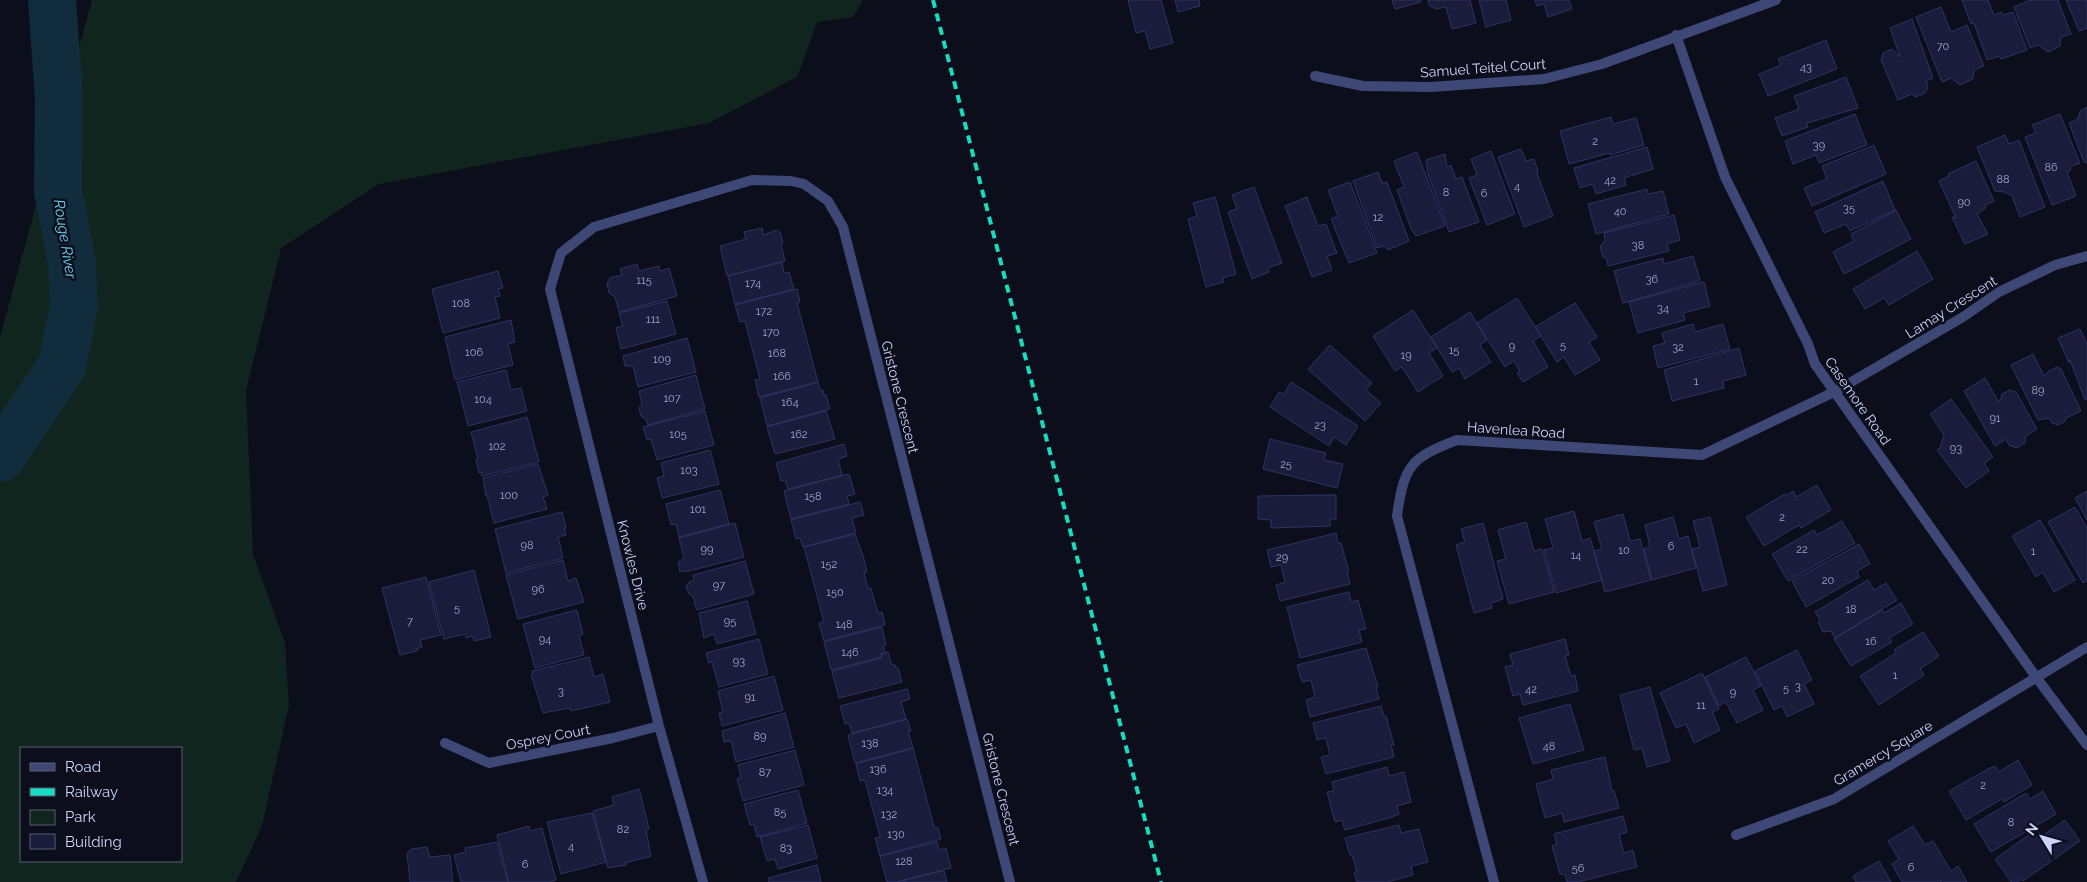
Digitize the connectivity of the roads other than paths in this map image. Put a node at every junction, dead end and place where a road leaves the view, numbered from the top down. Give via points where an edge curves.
1 (1776, 0) edge
2 (1676, 35) junction
3 (1316, 76) dead end
4 (561, 254) joint
5 (2087, 256) edge
6 (1834, 392) junction
7 (2087, 647) edge
8 (2036, 676) junction
9 (659, 726) junction
10 (445, 743) dead end
11 (2087, 744) edge
12 (1736, 835) dead end
13 (703, 882) edge
14 (1010, 882) edge
15 (1494, 882) edge

1 - 2 street, Samuel Teitel Court
2 - 3 street, Samuel Teitel Court via 1602,64 1544,79 1431,87 1363,86
2 - 6 street, Casemore Road via 1725,177 1815,364
4 - 9 street, Knowles Drive via 550,289
4 - 14 street, Gristone Crescent via 594,227 752,180 804,184 828,201 843,227
5 - 6 street, Lamay Crescent via 2055,266 1999,292 1963,317
6 - 8 street, Casemore Road
6 - 15 street, Havenlea Road via 1702,455 1457,440 1433,449 1413,463 1401,487 1397,516
7 - 8 street
8 - 11 street, Casemore Road
8 - 12 street, Gramercy Square via 1834,799
9 - 10 street, Osprey Court via 489,763
9 - 13 street, Knowles Drive

